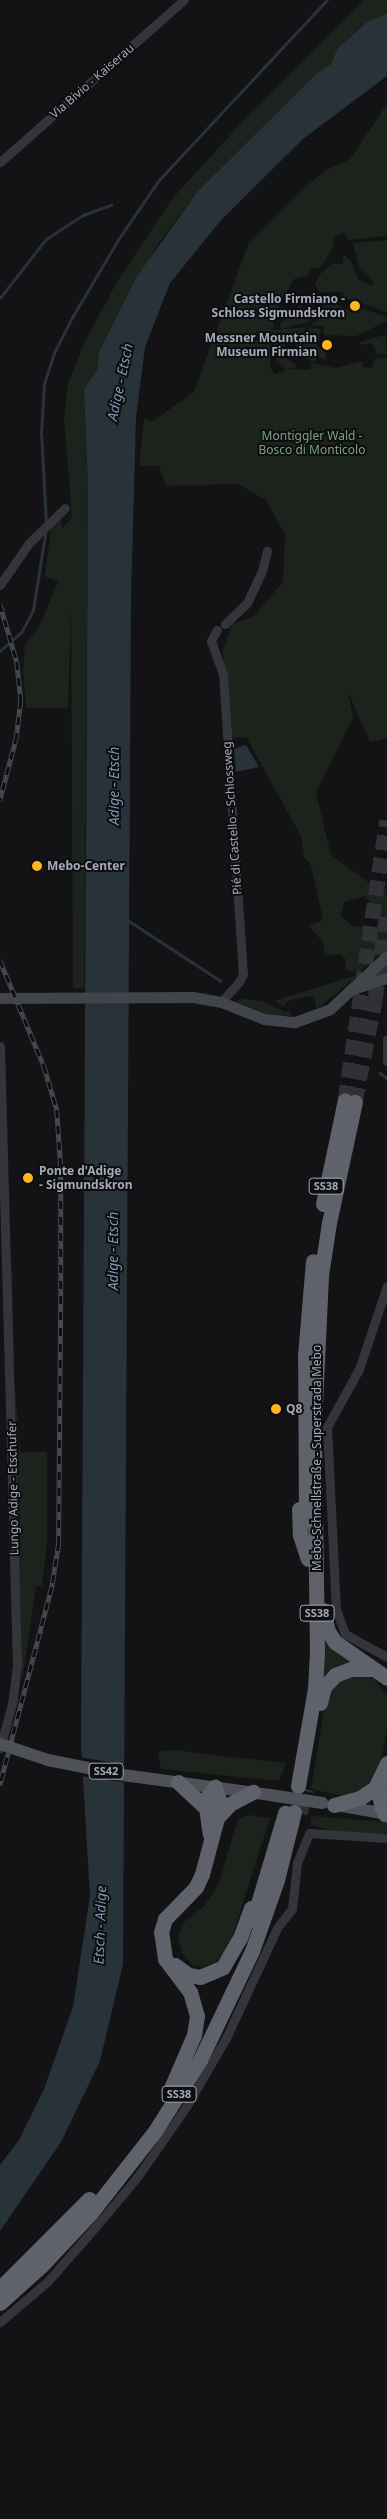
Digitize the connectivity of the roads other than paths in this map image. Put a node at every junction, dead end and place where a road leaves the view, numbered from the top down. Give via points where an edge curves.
1 (184, 0) edge
2 (0, 162) edge
3 (65, 508) dead end
4 (267, 551) dead end
5 (0, 585) edge
6 (225, 624) dead end
7 (216, 630) dead end
8 (383, 960) edge
9 (387, 977) edge
10 (352, 989) junction
11 (0, 998) edge
12 (221, 1002) junction
13 (387, 1039) edge
14 (0, 1046) edge
15 (387, 1061) edge
16 (311, 1272) junction
17 (387, 1286) edge
18 (296, 1368) dead end
19 (315, 1438) junction
20 (295, 1449) dead end
21 (308, 1559) junction
22 (387, 1657) edge
23 (382, 1674) edge
24 (0, 1746) edge
25 (385, 1773) edge
26 (172, 1781) junction
27 (299, 1786) junction
28 (215, 1787) junction
29 (253, 1792) junction
30 (328, 1804) junction
31 (206, 1808) junction
32 (291, 1813) junction
33 (386, 1813) edge
34 (217, 1818) junction
35 (210, 1834) junction
36 (387, 1838) edge
37 (162, 1950) junction
38 (171, 2088) junction
39 (0, 2288) edge
40 (0, 2302) edge
41 (0, 2322) edge

1 - 2 street, Via Bivio - Kaiserau
3 - 5 street via 39,531
4 - 6 street via 262,571 247,603
7 - 12 street, Pié di Castello - Schlossweg via 211,641 224,674 243,974
8 - 9 main road
8 - 10 main road
9 - 10 main road
10 - 12 main road via 330,1009 295,1022 264,1019
11 - 12 main road via 193,997
13 - 15 street
14 - 24 street, Lungo Adige - Etschufer via 17,1665 13,1700
16 - 18 highway via 303,1289
16 - 19 highway, Mebo-Schnellstraße - Superstrada Mebo / SS38 via 350,1101 322,1275
16 - 21 highway, Mebo-Schnellstraße - Superstrada Mebo / SS38 via 304,1407
17 - 22 street via 358,1369 327,1427 336,1609 348,1637
19 - 23 highway via 320,1456 324,1619 328,1631 342,1649
19 - 27 highway, Mebo-Schnellstraße - Superstrada Mebo / SS38 via 317,1652 315,1689
20 - 21 highway via 300,1535
21 - 27 highway, Mebo-Schnellstraße - Superstrada Mebo / SS38
23 - 27 highway via 343,1671 324,1687
24 - 26 main road, SS42, bridge via 48,1760
25 - 30 highway via 368,1794
25 - 33 highway via 380,1794
26 - 28 main road, SS42
26 - 31 highway
28 - 29 main road, SS42
28 - 31 highway via 207,1793
28 - 34 highway via 219,1800
29 - 30 main road, SS42, bridge
29 - 34 highway via 230,1804
30 - 33 main road, SS42
31 - 35 highway
32 - 37 highway via 272,1840 229,1961 216,1972 200,1977 178,1968
32 - 38 highway, SS38 via 230,1978
32 - 40 highway, SS38 via 288,1843 252,1951 220,2023 176,2098 90,2214
34 - 35 highway
35 - 37 highway via 196,1887 165,1919 161,1932
36 - 41 street via 309,1833 297,1863 292,1908 276,1928 226,2038 186,2107 138,2176 104,2217 48,2280
37 - 38 highway via 170,1967 190,1992 197,2016 194,2035
38 - 39 highway, SS38 via 116,2166 82,2207

